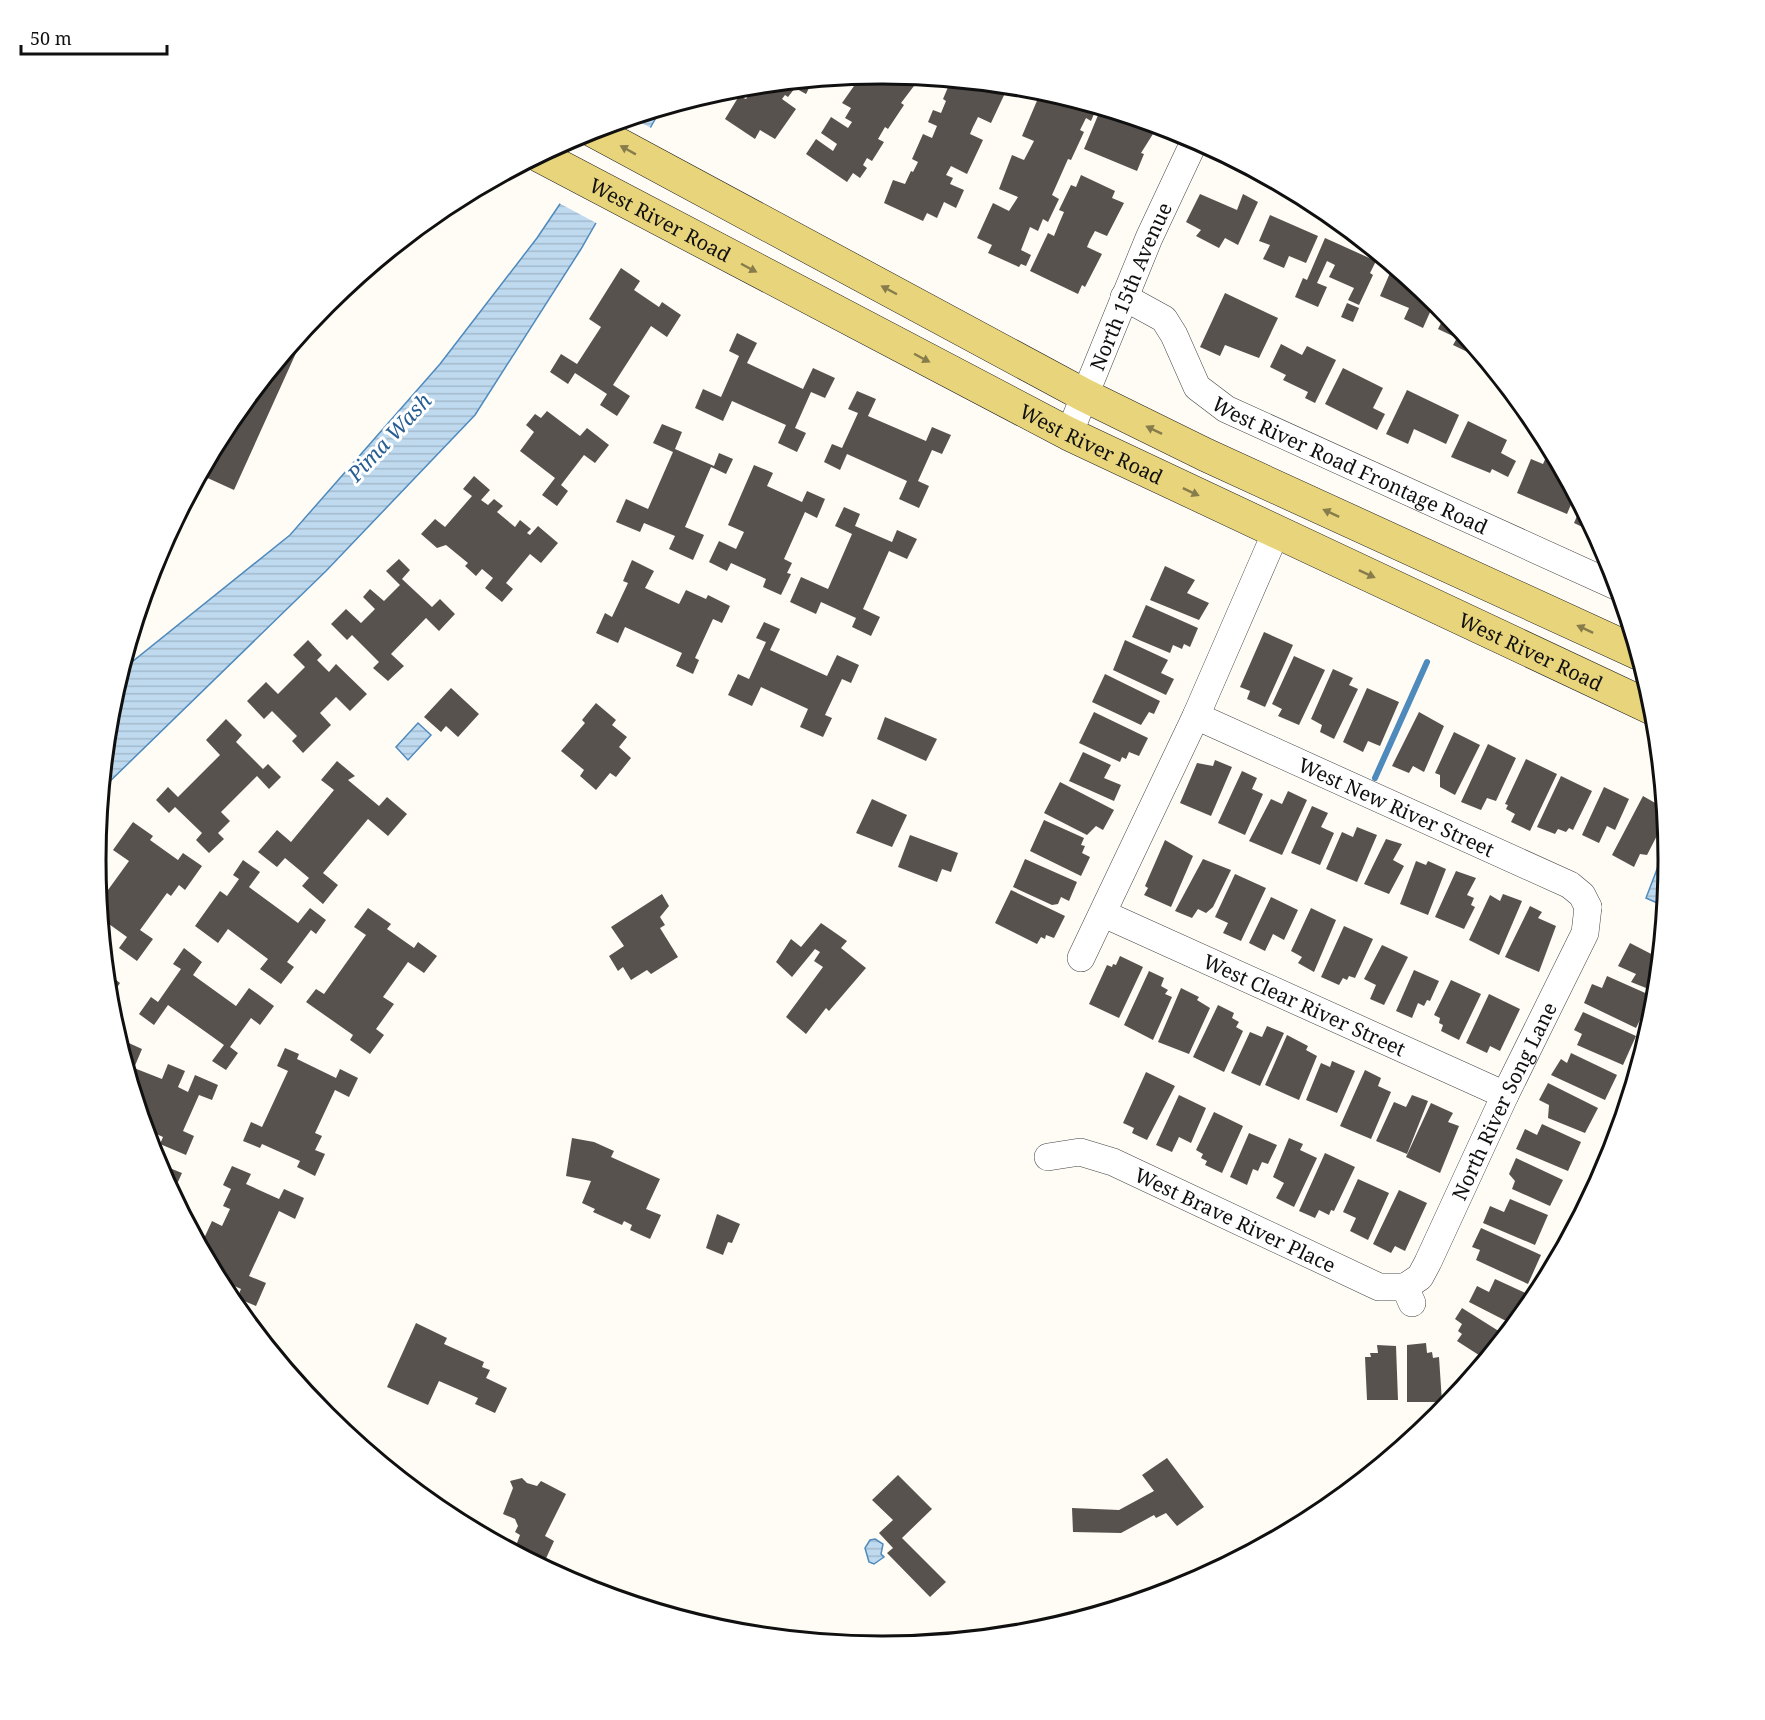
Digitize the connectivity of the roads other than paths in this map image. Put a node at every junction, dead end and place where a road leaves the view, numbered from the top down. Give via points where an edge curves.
1 (603, 136) edge
2 (1192, 149) edge
3 (548, 160) edge
4 (1124, 297) junction
5 (1084, 395) junction
6 (1069, 434) junction
7 (1276, 532) junction
8 (1606, 582) edge
9 (1629, 649) edge
10 (1643, 704) edge
11 (1196, 716) junction
12 (1596, 904) joint
13 (1104, 914) junction
14 (1081, 958) dead end
15 (1505, 1095) junction
16 (1048, 1157) dead end
17 (1408, 1295) joint

5 -> 1 main road, West River Road
2 - 4 street, North 15th Avenue
3 -> 6 main road, West River Road
4 - 5 street, North 15th Avenue
4 - 8 street, West River Road Frontage Road via 1164,319 1197,387 1227,409
5 - 6 street, North 15th Avenue
9 -> 5 main road, West River Road
6 -> 7 main road, West River Road
7 -> 10 main road, West River Road
7 - 11 street
11 - 12 street, West New River Street via 1570,885
11 - 13 street
12 - 15 street, North River Song Lane
13 - 14 street
13 - 15 street, West Clear River Street
15 - 17 street, North River Song Lane via 1428,1262
16 - 17 street, West Brave River Place via 1080,1152 1113,1162 1379,1287

